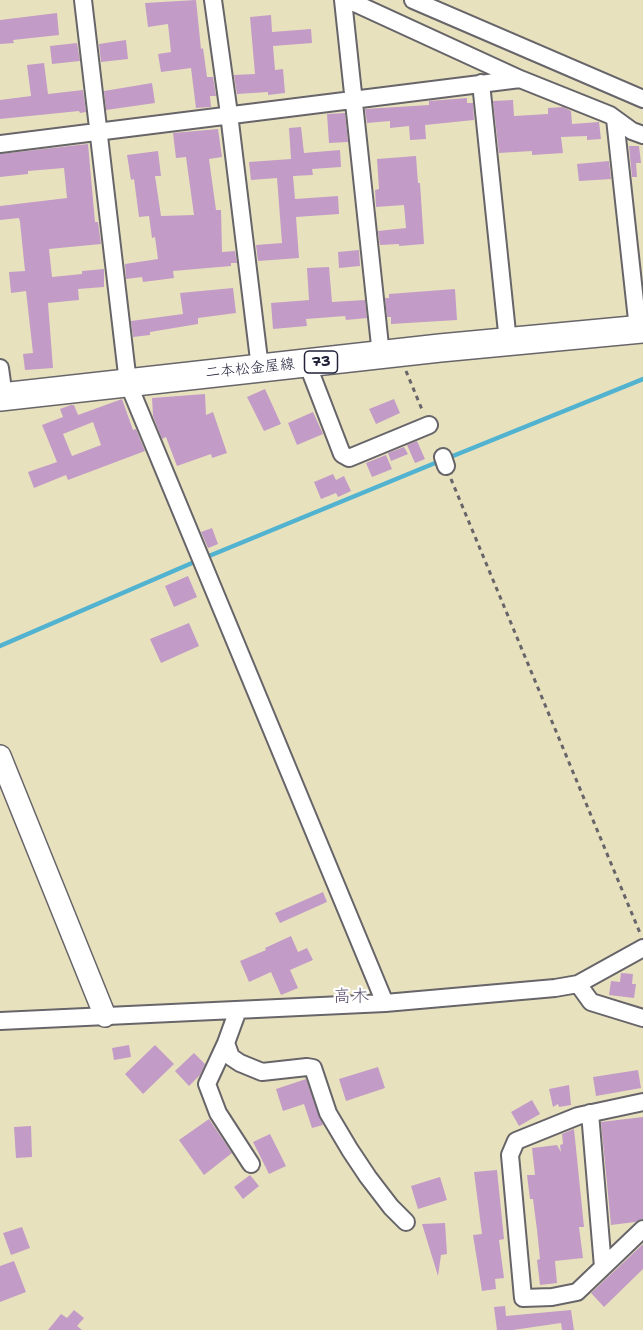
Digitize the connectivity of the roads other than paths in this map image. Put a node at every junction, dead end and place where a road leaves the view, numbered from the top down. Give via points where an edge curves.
1 (83, 0) edge
2 (213, 0) edge
3 (343, 0) edge
4 (348, 0) edge
5 (413, 0) edge
6 (520, 79) junction
7 (481, 83) junction
8 (355, 99) junction
9 (643, 99) edge
10 (230, 114) junction
11 (615, 119) junction
12 (98, 132) junction
13 (643, 135) edge
14 (0, 144) edge
15 (641, 329) edge
16 (508, 342) junction
17 (390, 354) junction
18 (307, 363) junction
19 (0, 368) edge
20 (260, 368) junction
21 (128, 382) junction
22 (2, 397) edge
23 (429, 425) road end
24 (0, 756) edge
25 (643, 948) edge
26 (579, 984) junction
27 (385, 1004) junction
28 (238, 1010) junction
29 (105, 1016) junction
30 (643, 1018) edge
31 (0, 1021) edge
32 (226, 1044) junction
33 (643, 1102) edge
34 (590, 1113) junction
35 (251, 1164) dead end
36 (406, 1222) dead end
37 (643, 1229) edge
38 (603, 1267) junction

1 - 12 street
2 - 10 street
3 - 8 street
4 - 6 street
5 - 9 street
6 - 7 street
6 - 11 street
7 - 8 street
7 - 16 street
8 - 10 street
8 - 17 street
10 - 12 street
10 - 20 street
11 - 13 street
11 - 15 street
12 - 14 street
12 - 21 street
15 - 16 main road, 二本松金屋線 / 73
16 - 17 main road, 二本松金屋線 / 73
17 - 18 main road, 二本松金屋線 / 73
18 - 20 main road, 二本松金屋線 / 73
18 - 23 street via 342,454 349,458
19 - 22 street
20 - 21 main road, 二本松金屋線 / 73
21 - 22 main road, 二本松金屋線 / 73
21 - 27 street
24 - 29 street
25 - 26 street
26 - 27 street
26 - 30 street via 591,1002
27 - 28 street
28 - 29 street
28 - 32 street
29 - 31 street
32 - 35 street via 207,1084 218,1113
32 - 36 street via 231,1058 262,1072 313,1068 328,1113 368,1177
33 - 34 street
34 - 38 street
34 - 38 street via 516,1141 510,1155 523,1298 577,1292
37 - 38 street

